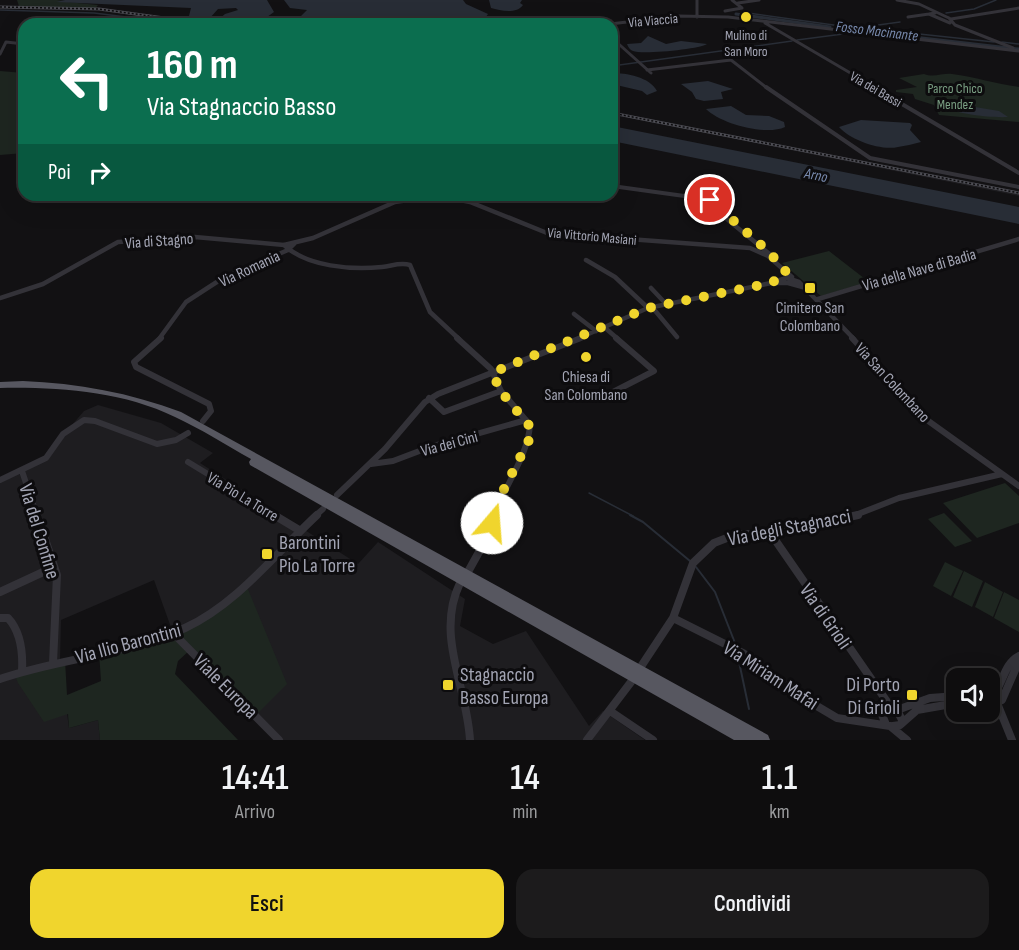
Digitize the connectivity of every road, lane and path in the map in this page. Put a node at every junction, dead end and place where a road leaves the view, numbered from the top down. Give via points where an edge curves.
1 (697, 0) edge
2 (732, 0) edge
3 (759, 0) edge
4 (892, 0) edge
5 (897, 1) edge
6 (738, 3) junction
7 (1018, 8) edge
8 (724, 11) dead end
9 (935, 12) junction
10 (929, 14) junction
11 (697, 17) junction
12 (908, 17) dead end
13 (951, 21) junction
14 (764, 22) junction
15 (618, 23) edge
16 (18, 43) edge
17 (618, 44) edge
18 (1016, 50) edge
19 (0, 54) edge
20 (647, 70) junction
21 (651, 73) dead end
22 (1019, 173) edge
23 (618, 187) edge
24 (1019, 187) edge
25 (401, 201) edge
26 (466, 201) edge
27 (395, 202) joint
28 (316, 237) joint
29 (1019, 239) edge
30 (290, 247) junction
31 (763, 251) junction
32 (586, 260) dead end
33 (785, 276) junction
34 (794, 278) junction
35 (771, 283) junction
36 (789, 283) junction
37 (651, 288) dead end
38 (806, 288) junction
39 (0, 298) edge
40 (818, 299) junction
41 (667, 305) junction
42 (650, 307) junction
43 (574, 314) dead end
44 (604, 327) junction
45 (596, 331) junction
46 (677, 337) dead end
47 (494, 372) junction
48 (0, 387) edge
49 (501, 391) junction
50 (613, 392) dead end
51 (429, 398) junction
52 (526, 420) junction
53 (203, 421) dead end
54 (188, 433) dead end
55 (188, 462) dead end
56 (371, 464) junction
57 (22, 471) junction
58 (1002, 474) junction
59 (0, 480) edge
60 (1019, 486) edge
61 (337, 495) dead end
62 (323, 508) dead end
63 (299, 530) junction
64 (771, 534) junction
65 (54, 567) junction
66 (469, 570) dead end
67 (460, 583) dead end
68 (0, 592) edge
69 (0, 618) edge
70 (673, 618) junction
71 (173, 633) junction
72 (1019, 658) edge
73 (53, 663) junction
74 (642, 665) dead end
75 (22, 671) junction
76 (0, 679) edge
77 (631, 682) dead end
78 (882, 697) junction
79 (946, 697) edge
80 (1000, 700) edge
81 (946, 705) edge
82 (894, 708) junction
83 (880, 709) junction
84 (610, 711) junction
85 (1000, 715) edge
86 (870, 721) junction
87 (896, 723) junction
88 (905, 737) edge
89 (279, 740) edge
90 (470, 740) edge
91 (587, 740) edge
92 (653, 740) edge
93 (747, 740) edge
94 (763, 740) edge
95 (1012, 740) edge

1 - 11 street
2 - 6 street
3 - 6 street
4 - 5 street
5 - 9 street
6 - 8 street via 742,8
7 - 13 street
9 - 10 street
9 - 13 street
10 - 12 street
10 - 13 street
11 - 14 street, Via Viaccia
11 - 15 street, Via Viaccia
13 - 18 street
14 - 18 street, Via Viaccia
14 - 22 street, Via dei Bassi
16 - 19 street via 6,42
17 - 20 street
20 - 21 street
20 - 24 street via 732,60 870,158
23 - 31 street via 705,198
25 - 27 street, Via Vittorio Masiani
26 - 31 street, Via Vittorio Masiani via 547,233
27 - 28 street, Via Vittorio Masiani
28 - 30 street
29 - 40 street, Via della Nave di Badia
30 - 39 street, Via di Stagno via 204,237 127,240 104,248 43,284
30 - 47 street via 321,262 410,265 430,312
30 - 53 street, Via Romania via 223,278 186,302 166,333 134,362 144,374 206,401 212,411
31 - 33 street
32 - 42 street via 615,277
33 - 34 street
33 - 35 street, Via San Colombano
33 - 36 street
34 - 36 street, Via San Colombano
34 - 38 street, Via San Colombano
35 - 36 street, Via San Colombano
35 - 41 street, Via San Colombano
36 - 38 street, Via San Colombano
37 - 41 street
38 - 40 street, Via San Colombano
40 - 58 street, Via San Colombano via 927,420
41 - 42 street, Via San Colombano
42 - 44 street, Via San Colombano
42 - 46 street
43 - 45 street
44 - 45 street, Via San Colombano
44 - 50 street via 654,371
45 - 47 street, Via San Colombano
47 - 49 street
47 - 51 street
48 - 93 highway via 90,393 174,418
48 - 94 highway via 49,385 92,389 178,414
49 - 51 street via 444,412
49 - 52 street
51 - 56 street
52 - 56 street, Via dei Cini
52 - 66 street via 531,434
54 - 57 street via 176,441 157,444 84,420 56,441 48,457
55 - 63 street, Via Pio La Torre
56 - 61 street
57 - 59 street
57 - 65 street, Via del Confine
58 - 60 street, Via San Colombano
58 - 64 street, Via degli Stagnacci via 899,498 825,524
62 - 63 street, Via Ilio Barontini
63 - 71 street, Via Ilio Barontini via 221,604
64 - 70 street, Via degli Stagnacci via 734,535 708,547 690,569
64 - 78 street, Via di Grioli
65 - 68 street
65 - 73 street, Via del Confine via 58,582
67 - 90 street via 451,601 448,631 466,705
69 - 75 street via 8,618 14,625
70 - 74 street, Via degli Stagnacci
70 - 86 street, Via Miriam Mafai via 742,653 838,719
71 - 73 street, Via Ilio Barontini
71 - 89 street, Viale Europa
72 - 80 street
73 - 75 street, Via Ilio Barontini
75 - 76 street, Via Ilio Barontini
77 - 84 street
78 - 82 street, Via di Grioli
78 - 83 street
79 - 82 street
81 - 87 street via 926,708
82 - 83 street
82 - 87 street
83 - 86 street
83 - 87 street via 881,718
84 - 91 street
84 - 92 street
85 - 95 street
86 - 87 street, Via Miriam Mafai
87 - 88 street

